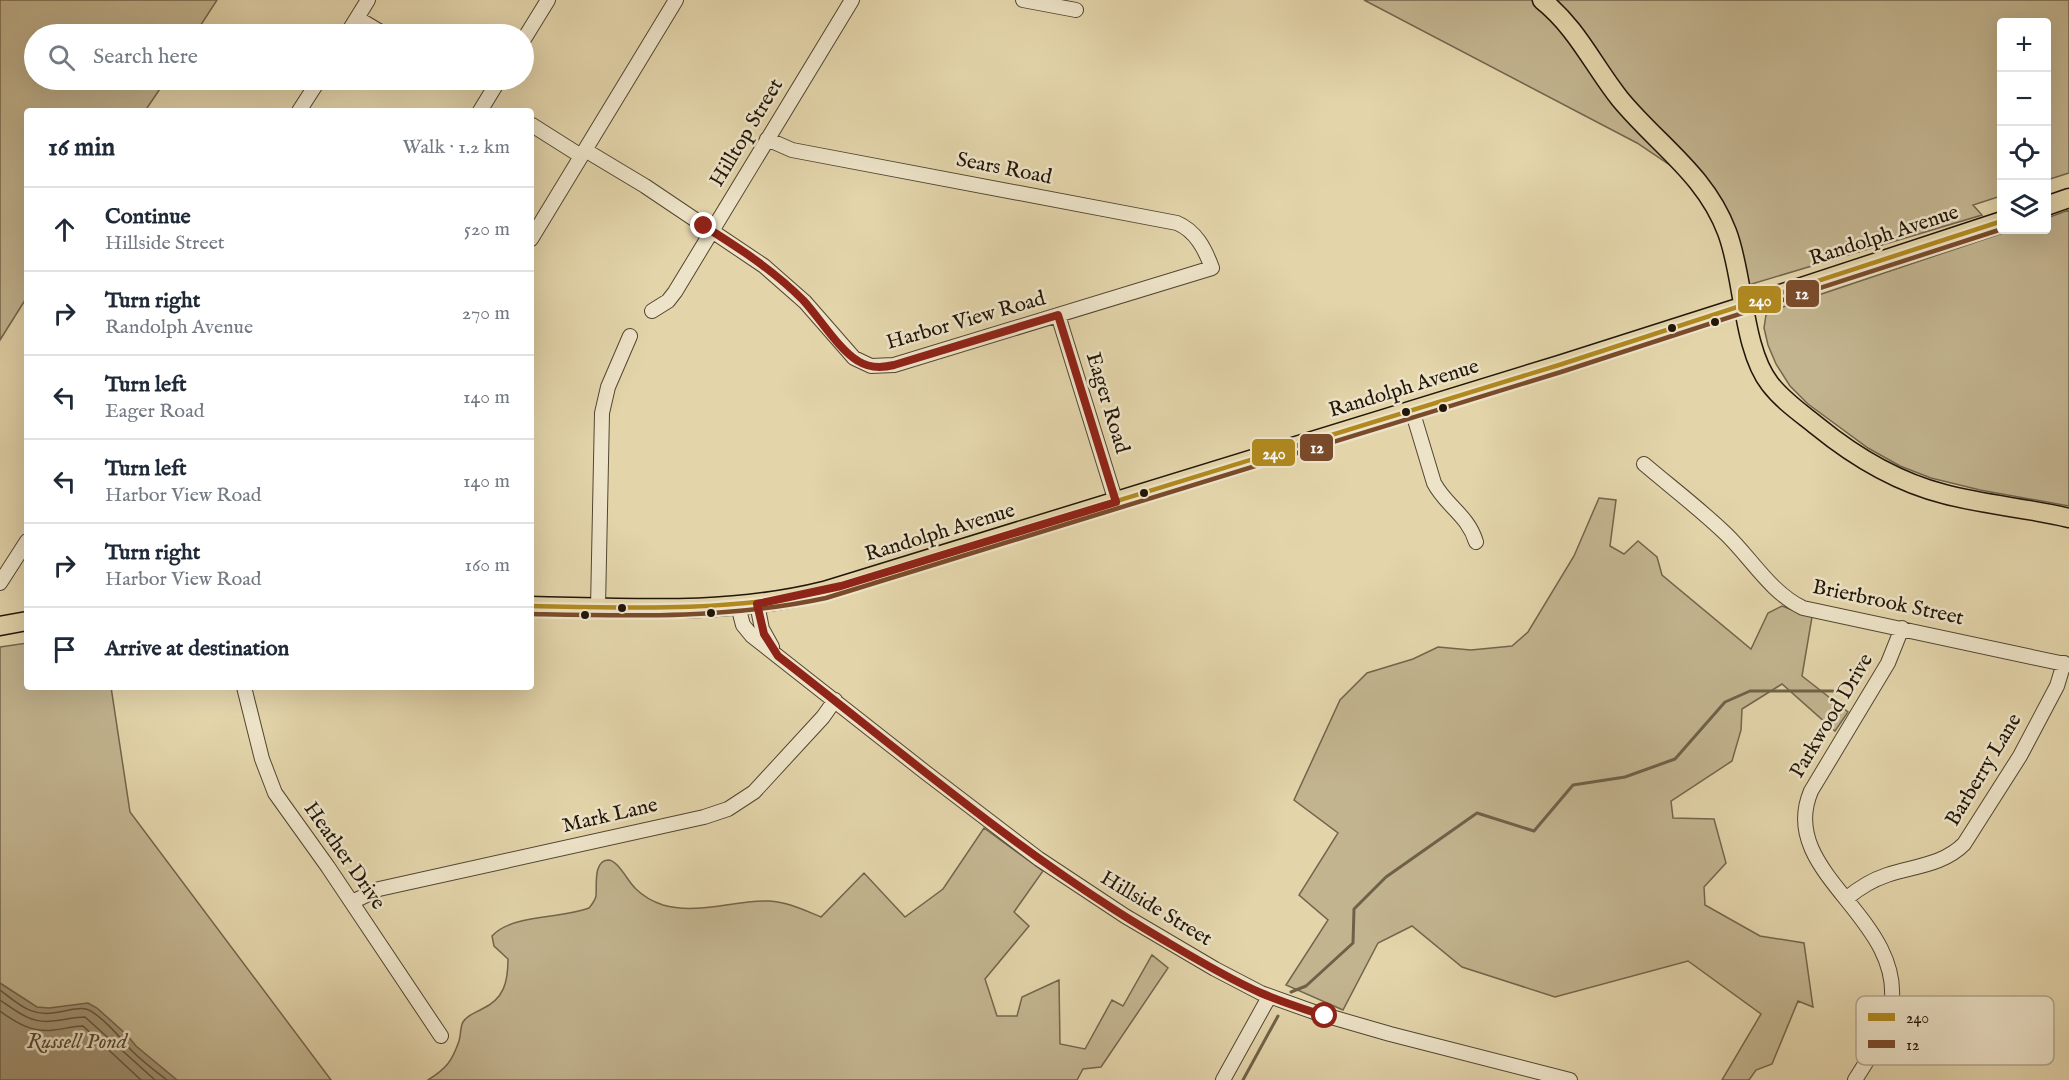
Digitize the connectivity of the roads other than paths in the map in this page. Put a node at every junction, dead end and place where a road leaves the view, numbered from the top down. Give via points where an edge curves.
1 (368, 0) edge
2 (548, 0) edge
3 (676, 0) edge
4 (852, 0) edge
5 (1023, 0) edge
6 (1542, 0) edge
7 (1076, 10) dead end
8 (357, 18) junction
9 (353, 24) edge
10 (367, 24) edge
11 (533, 24) edge
12 (313, 90) edge
13 (493, 90) edge
14 (301, 108) edge
15 (482, 108) edge
16 (534, 126) edge
17 (767, 140) junction
18 (583, 153) junction
19 (2069, 198) edge
20 (2051, 204) edge
21 (1997, 222) edge
22 (712, 231) junction
23 (534, 234) edge
24 (1212, 267) joint
25 (1744, 306) junction
26 (652, 311) dead end
27 (1058, 315) junction
28 (630, 336) dead end
29 (1412, 410) junction
30 (1644, 464) dead end
31 (1116, 502) junction
32 (2069, 518) edge
33 (1476, 542) dead end
34 (24, 546) edge
35 (0, 583) edge
36 (757, 604) junction
37 (534, 606) edge
38 (738, 606) junction
39 (598, 608) junction
40 (24, 622) edge
41 (0, 626) edge
42 (1902, 628) junction
43 (778, 656) junction
44 (2066, 664) edge
45 (245, 690) edge
46 (835, 700) junction
47 (1847, 898) junction
48 (352, 902) junction
49 (1892, 996) edge
50 (1269, 997) junction
51 (441, 1036) dead end
52 (1863, 1065) edge
53 (1223, 1080) edge
54 (1570, 1080) edge
55 (1855, 1080) edge

1 - 8 street
2 - 11 street
3 - 18 street
4 - 17 street, Hilltop Street
5 - 7 street
6 - 25 main road via 1573,31 1628,109 1706,192 1731,243
8 - 9 street
8 - 10 street
12 - 14 street
13 - 15 street
16 - 18 street, Harbor View Road
17 - 22 street, Hilltop Street
17 - 24 street, Sears Road via 792,150 1177,223 1196,237
18 - 22 street, Harbor View Road via 635,180
18 - 23 street
19 - 20 main road
21 - 25 main road, Randolph Avenue
22 - 26 street, Hilltop Street via 675,292
22 - 27 street, Harbor View Road via 772,272 805,302 850,355 871,366 894,365
24 - 27 street, Harbor View Road
25 - 29 main road, Randolph Avenue
25 - 32 main road via 1758,362 1770,384 1792,406 1860,458 1936,492
27 - 31 street, Eager Road
28 - 39 street via 608,387 602,413
29 - 31 main road, Randolph Avenue
29 - 33 street via 1434,483 1470,526
30 - 42 street, Brierbrook Street via 1721,528 1776,588 1797,605
31 - 36 main road, Randolph Avenue via 841,586
34 - 35 street
36 - 38 main road, Randolph Avenue
36 - 43 street, Hillside Street via 764,634
37 - 39 main road, Randolph Avenue
38 - 39 main road, Randolph Avenue
38 - 43 street, Hillside Street via 747,630
40 - 41 main road
42 - 44 street, Brierbrook Street
42 - 47 street, Parkwood Drive via 1893,655 1815,783 1806,806 1806,830 1812,852
43 - 46 street, Hillside Street
44 - 47 street, Barberry Lane via 2020,756 1964,844 1943,859 1880,878
45 - 48 street, Heather Drive via 275,793
46 - 48 street, Mark Lane via 766,780 748,798 728,809 379,889
46 - 50 street, Hillside Street via 1070,880 1174,946
47 - 49 street, Parkwood Drive via 1882,948
48 - 51 street, Heather Drive
50 - 53 street
50 - 54 street, Hillside Street via 1359,1025
52 - 55 street, Parkwood Drive

